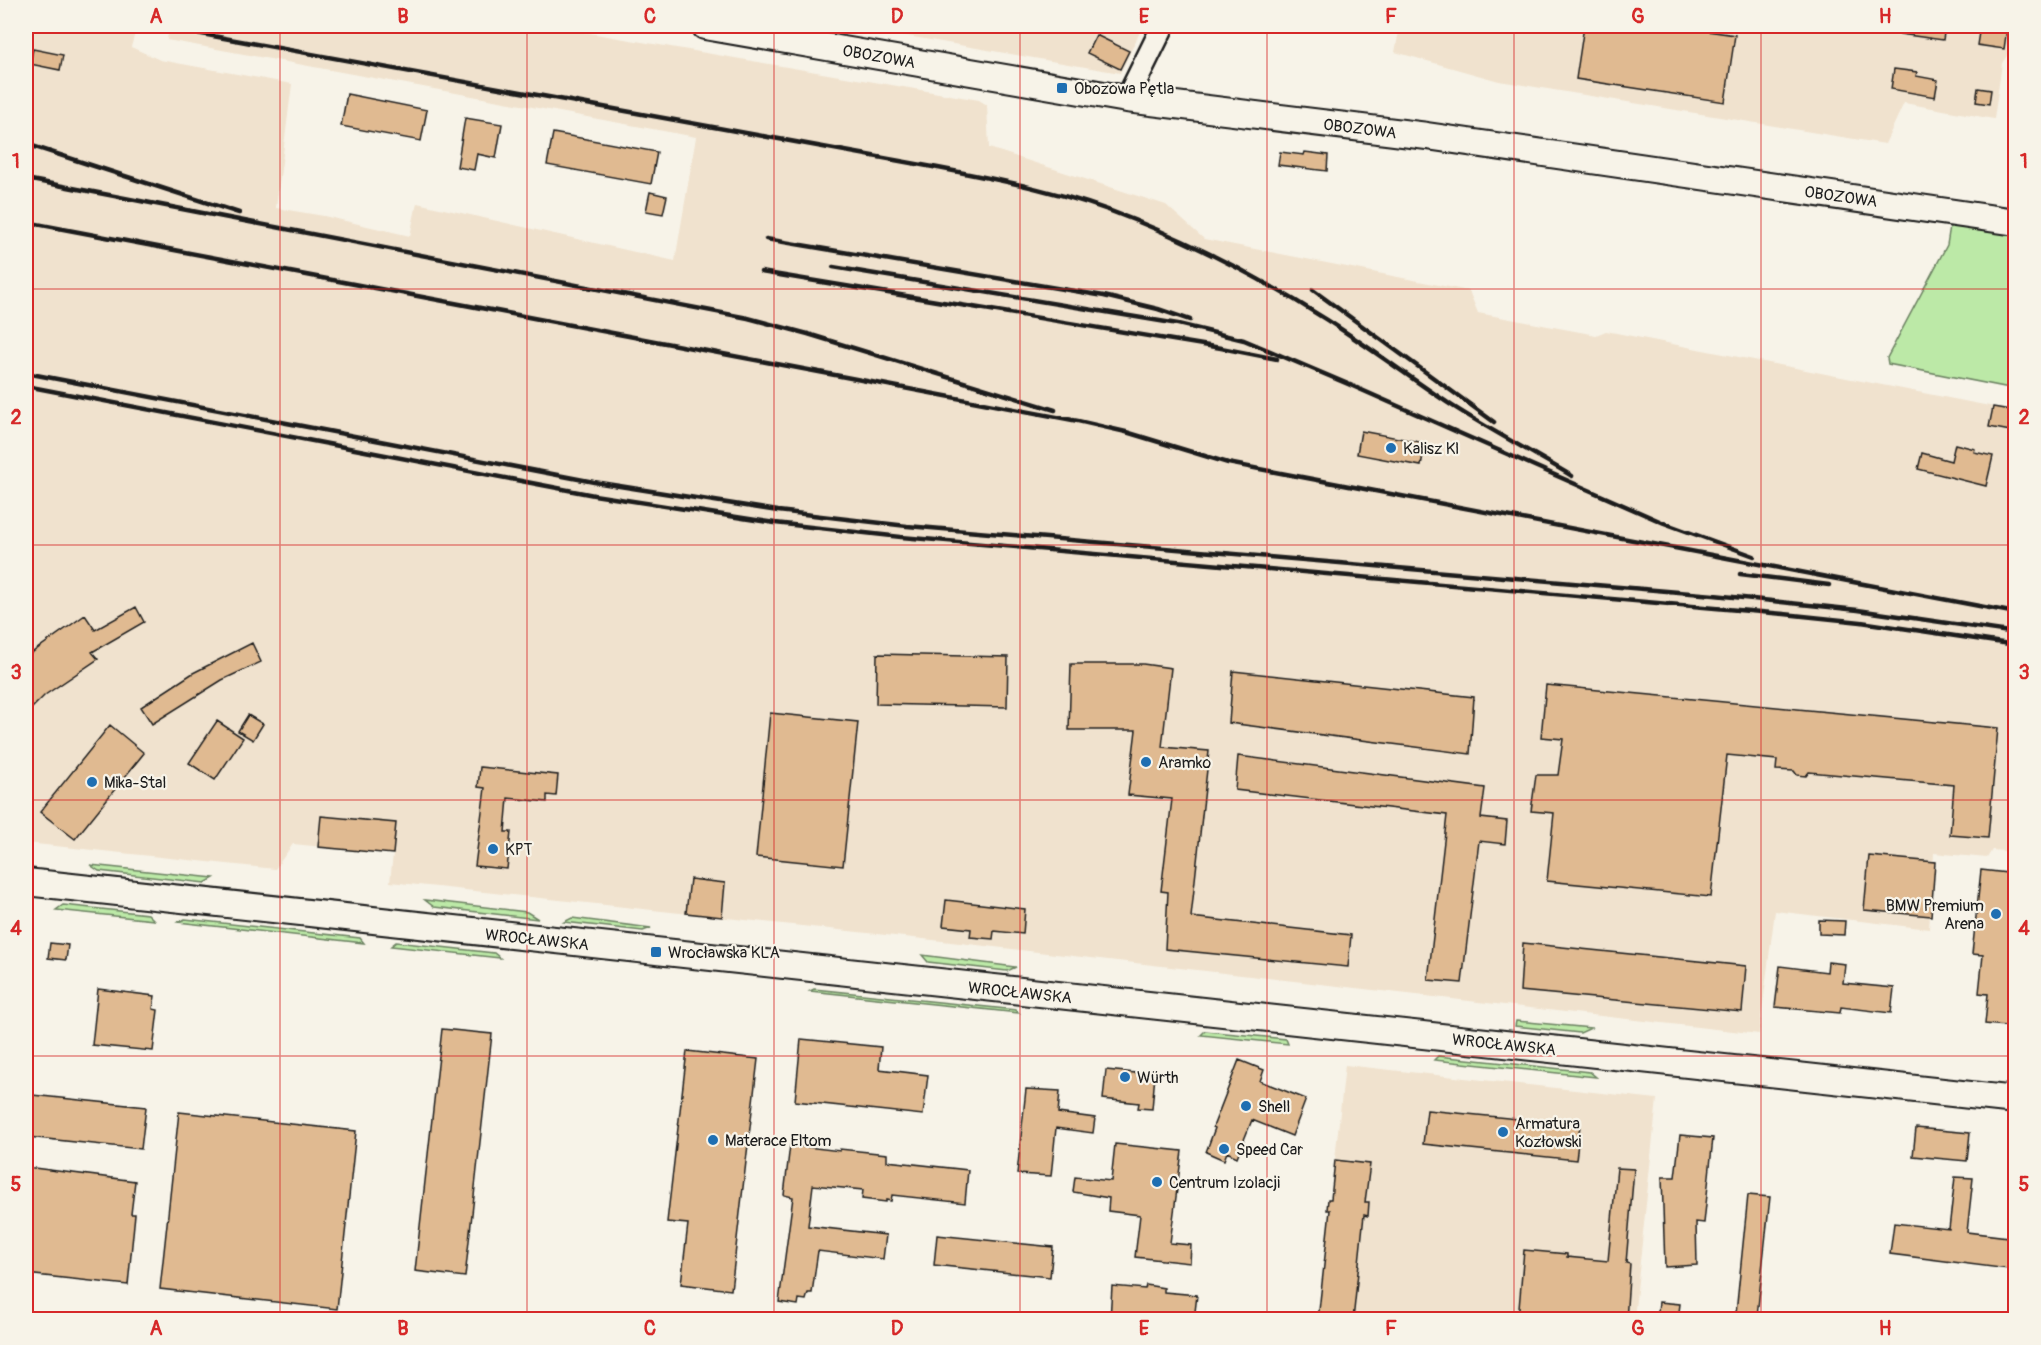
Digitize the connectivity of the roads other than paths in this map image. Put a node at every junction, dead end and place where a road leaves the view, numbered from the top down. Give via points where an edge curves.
1 (705, 26) edge
2 (1163, 26) edge
3 (1127, 99) junction
4 (2016, 222) edge
5 (26, 882) edge
6 (2016, 1100) edge

1 - 3 street, OBOZOWA
2 - 3 street
3 - 4 street, OBOZOWA via 1456,140
5 - 6 street, WROCŁAWSKA

